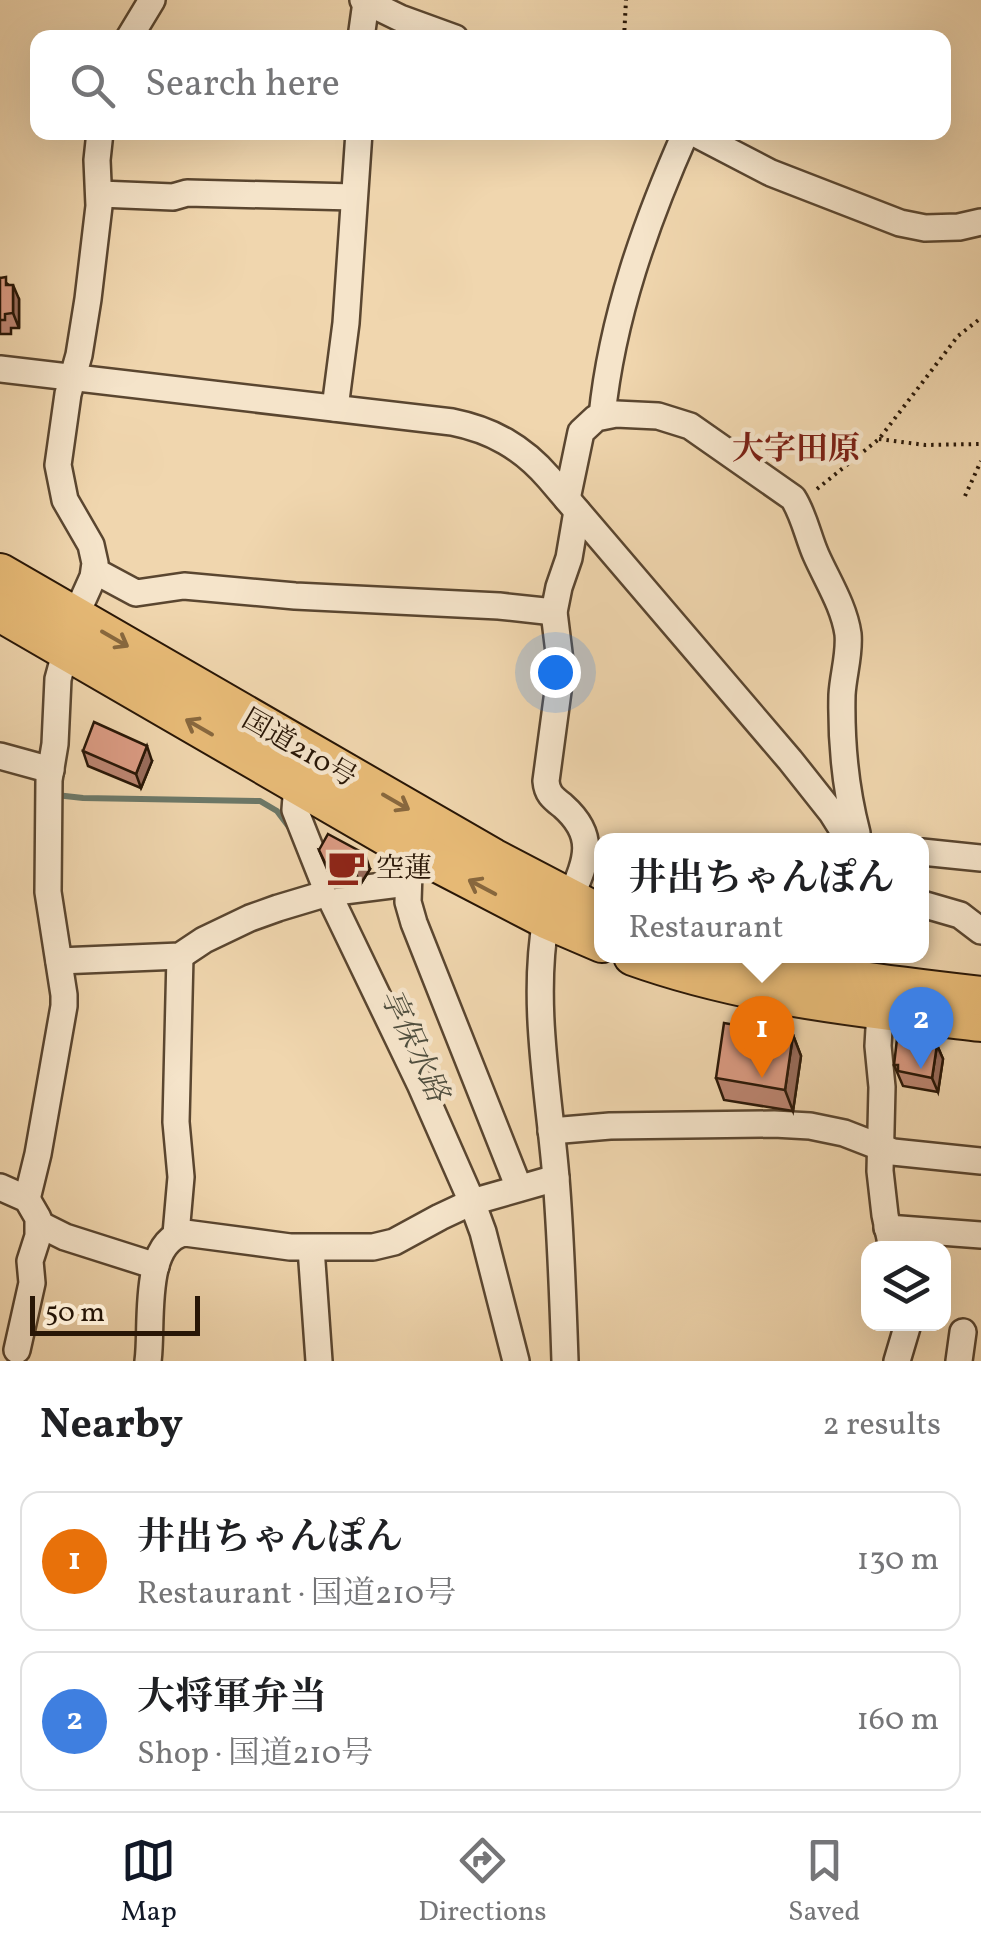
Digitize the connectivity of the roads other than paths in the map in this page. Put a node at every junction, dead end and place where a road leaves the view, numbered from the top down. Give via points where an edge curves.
1 (152, 0) edge
2 (365, 1) edge
3 (134, 30) edge
4 (363, 30) edge
5 (433, 30) edge
6 (99, 140) edge
7 (358, 140) edge
8 (685, 140) edge
9 (705, 140) edge
10 (100, 194) junction
11 (354, 197) junction
12 (981, 222) edge
13 (0, 369) edge
14 (72, 378) junction
15 (336, 408) junction
16 (602, 416) junction
17 (572, 505) junction
18 (95, 570) junction
19 (0, 573) edge
20 (0, 612) edge
21 (554, 612) junction
22 (70, 633) junction
23 (0, 756) edge
24 (51, 770) junction
25 (297, 784) junction
26 (850, 833) edge
27 (855, 833) edge
28 (929, 853) edge
29 (981, 858) edge
30 (411, 868) junction
31 (328, 893) junction
32 (929, 906) edge
33 (572, 911) edge
34 (981, 931) edge
35 (594, 934) edge
36 (180, 956) junction
37 (58, 961) junction
38 (654, 963) edge
39 (759, 963) edge
40 (981, 996) edge
41 (880, 1011) junction
42 (981, 1022) edge
43 (551, 1131) junction
44 (880, 1148) junction
45 (981, 1161) edge
46 (556, 1178) junction
47 (0, 1187) edge
48 (519, 1188) junction
49 (27, 1199) junction
50 (472, 1202) junction
51 (39, 1224) junction
52 (176, 1234) junction
53 (981, 1235) edge
54 (890, 1238) edge
55 (311, 1248) junction
56 (156, 1266) junction
57 (906, 1331) edge
58 (17, 1350) dead end
59 (148, 1361) edge
60 (319, 1361) edge
61 (516, 1361) edge
62 (565, 1361) edge
63 (897, 1361) edge

1 - 3 street
2 - 4 street
2 - 5 street
6 - 10 street
7 - 11 street
8 - 16 street via 653,209 614,337
9 - 12 street via 900,223 924,228
10 - 11 street
10 - 14 street
11 - 15 street
13 - 14 street
14 - 15 street
14 - 18 street via 58,472 67,506 91,545
15 - 17 street via 486,430 526,455
16 - 17 street via 581,432
16 - 27 street via 644,414 690,426 796,504 848,633 843,750
17 - 21 street via 569,558
17 - 26 street
18 - 21 street via 136,592 184,586
18 - 22 street
19 - 22 highway, 国道210号
20 - 22 highway, 国道210号
21 - 33 street via 562,669 546,788 578,821 587,848
22 - 24 street via 58,679
25 -> 22 highway, 国道210号
22 -> 33 highway, 国道210号 via 493,858
23 - 24 street
24 - 37 street via 48,892
25 - 30 highway, 国道210号
25 - 31 street via 295,810
28 - 29 street
30 - 31 street
33 -> 30 highway, 国道210号
30 - 48 street via 414,922
31 - 36 street via 250,918
31 - 50 street
32 - 34 street via 964,916
33 - 35 highway, 国道210号
33 - 43 street via 540,970
36 - 37 street
36 - 52 street
37 - 49 street via 64,1006
38 - 41 highway via 714,982
39 - 40 highway
41 - 42 highway
41 - 44 street
43 - 44 street via 774,1124 844,1132
43 - 46 street
44 - 45 street
44 - 54 street
46 - 48 street
46 - 62 street
47 - 49 street
48 - 50 street
49 - 51 street
50 - 55 street via 394,1242
50 - 61 street
51 - 56 street
51 - 58 street
52 - 55 street
52 - 56 street via 163,1245
53 - 54 street
55 - 60 street
56 - 59 street
57 - 63 street

